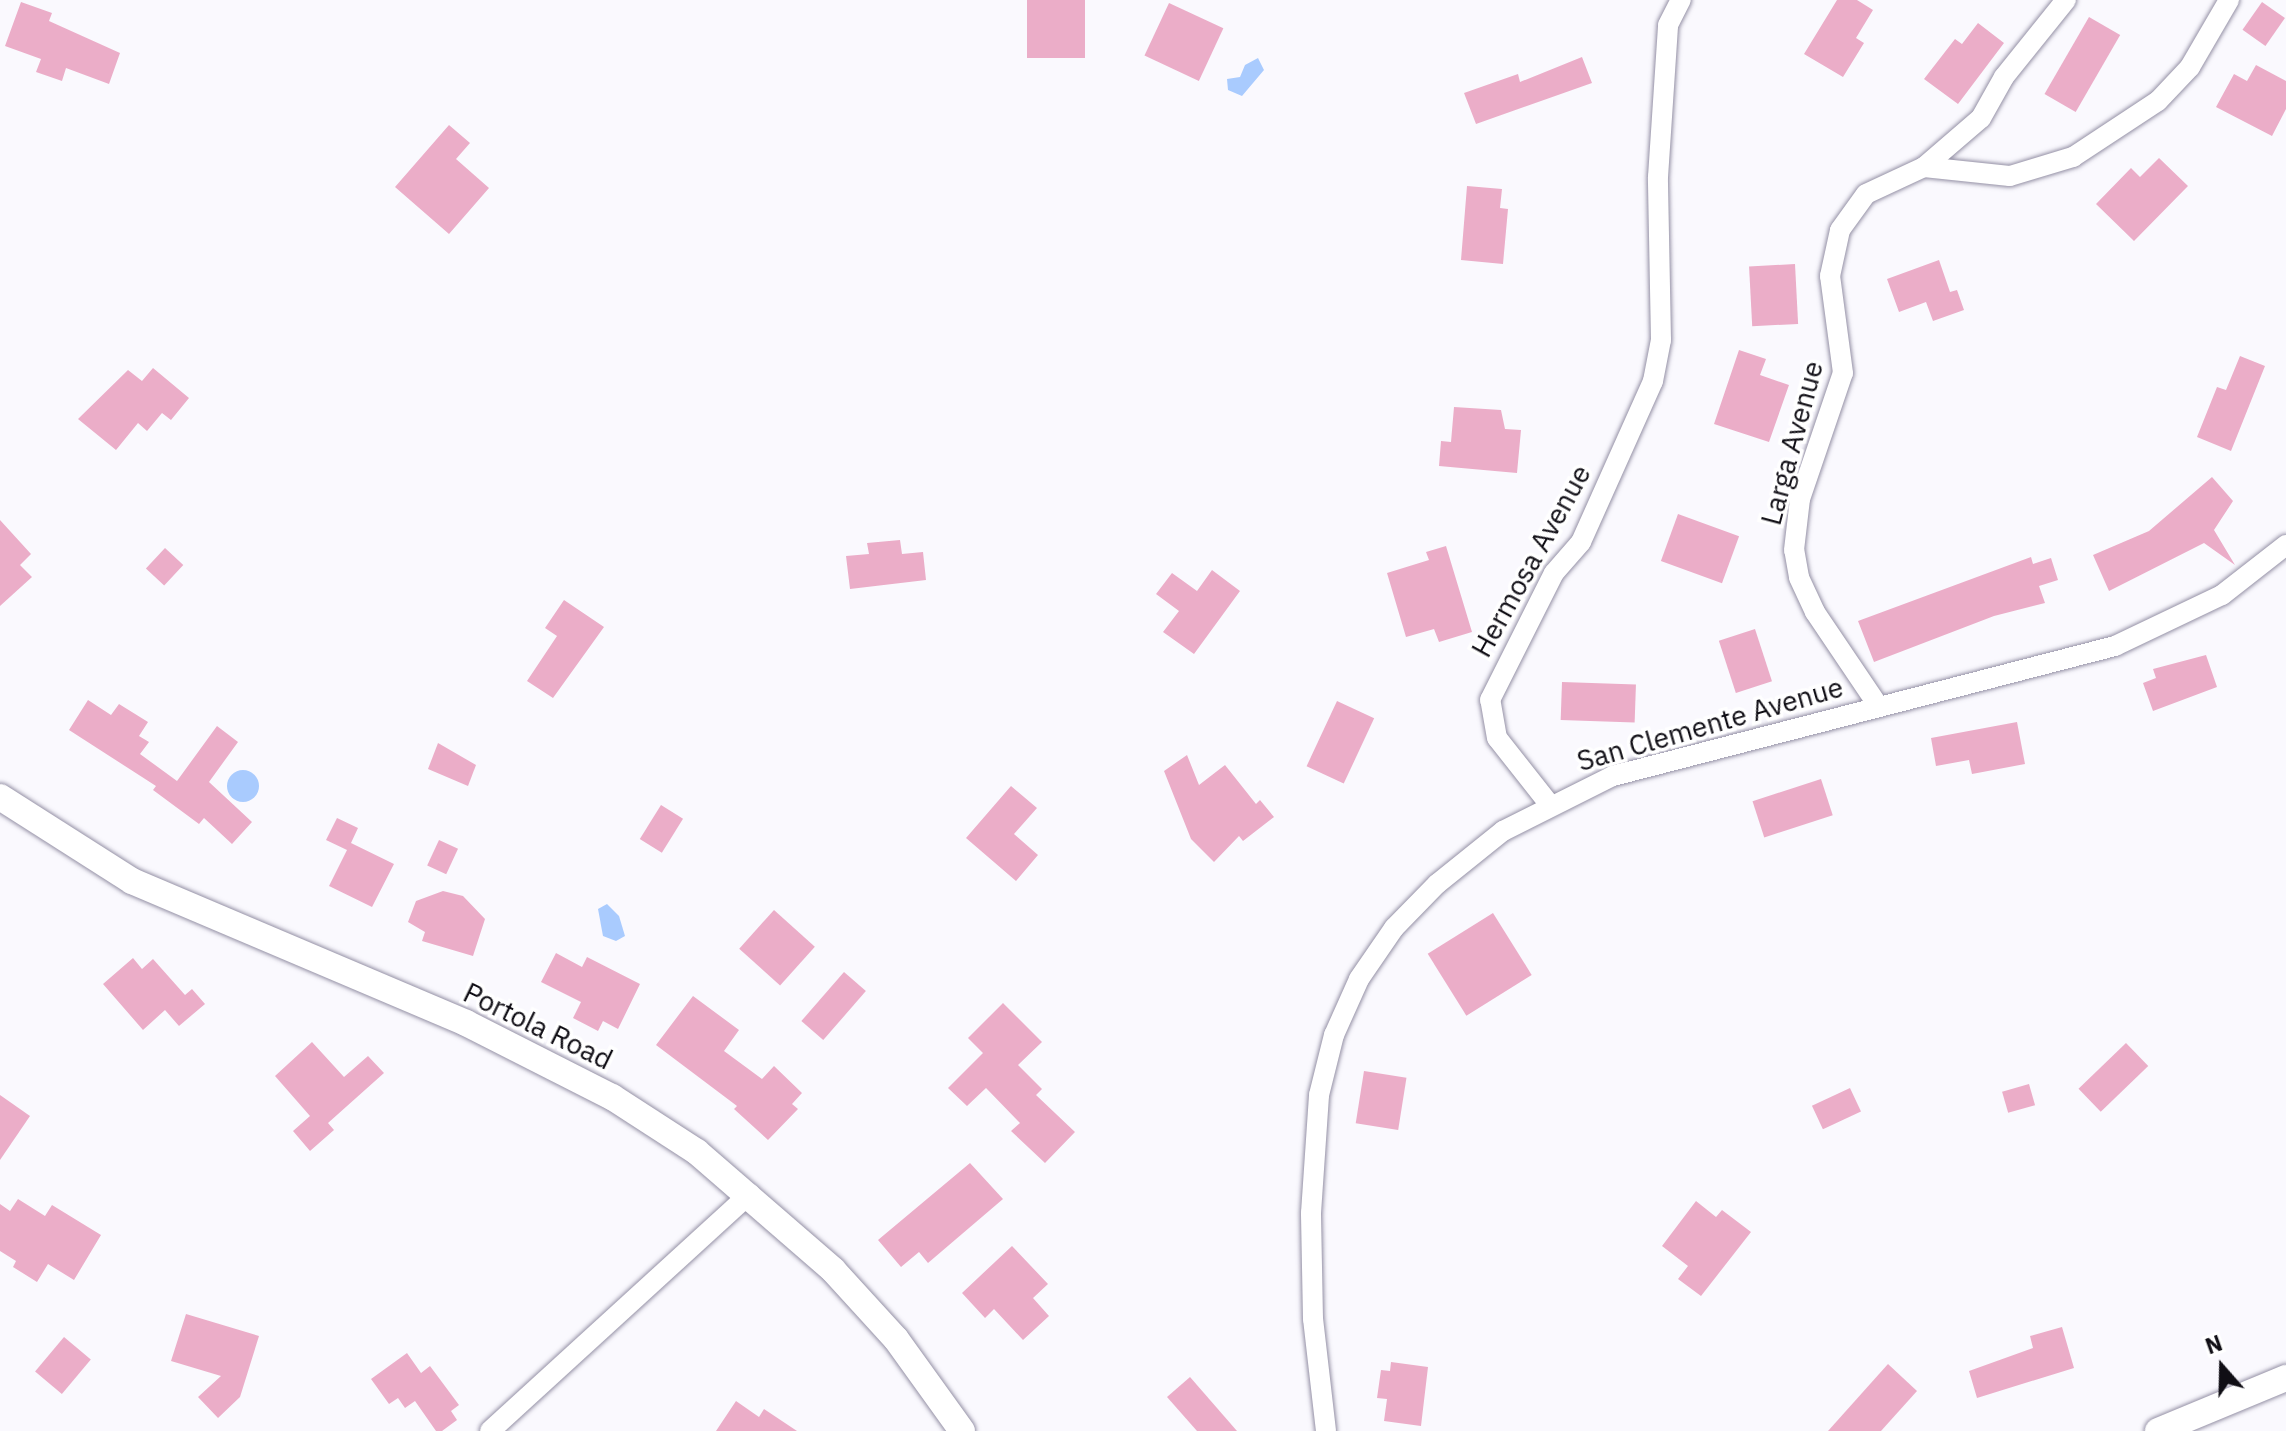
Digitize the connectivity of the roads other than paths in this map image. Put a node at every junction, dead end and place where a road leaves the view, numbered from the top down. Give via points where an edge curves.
1 (1681, 0) edge
2 (2066, 0) edge
3 (2229, 0) edge
4 (1924, 167) junction
5 (2286, 545) edge
6 (1877, 704) junction
7 (0, 797) edge
8 (1550, 805) junction
9 (750, 1194) junction
10 (2286, 1378) edge
11 (490, 1431) edge
12 (962, 1431) edge
13 (1326, 1431) edge
14 (2158, 1431) edge

1 - 8 street, Hermosa Avenue via 1668,25 1658,177 1661,340 1653,381 1581,542 1554,573 1490,700 1497,738
2 - 4 street, Larga Avenue via 2004,77 1981,118
3 - 4 street via 2190,67 2158,101 2073,157 2010,176
4 - 6 street, Larga Avenue via 1866,194 1840,230 1830,276 1843,373 1795,524 1799,577
5 - 6 street, San Clemente Avenue via 2222,595 2152,632 2115,646
6 - 8 street, San Clemente Avenue via 1613,776
7 - 9 street, Portola Road via 132,881 466,1023 612,1097
8 - 13 street, San Clemente Avenue via 1503,831 1414,905 1367,966 1334,1035 1319,1095 1311,1213 1313,1319
9 - 11 street
9 - 12 street, Portola Road via 833,1270 896,1339
10 - 14 street

